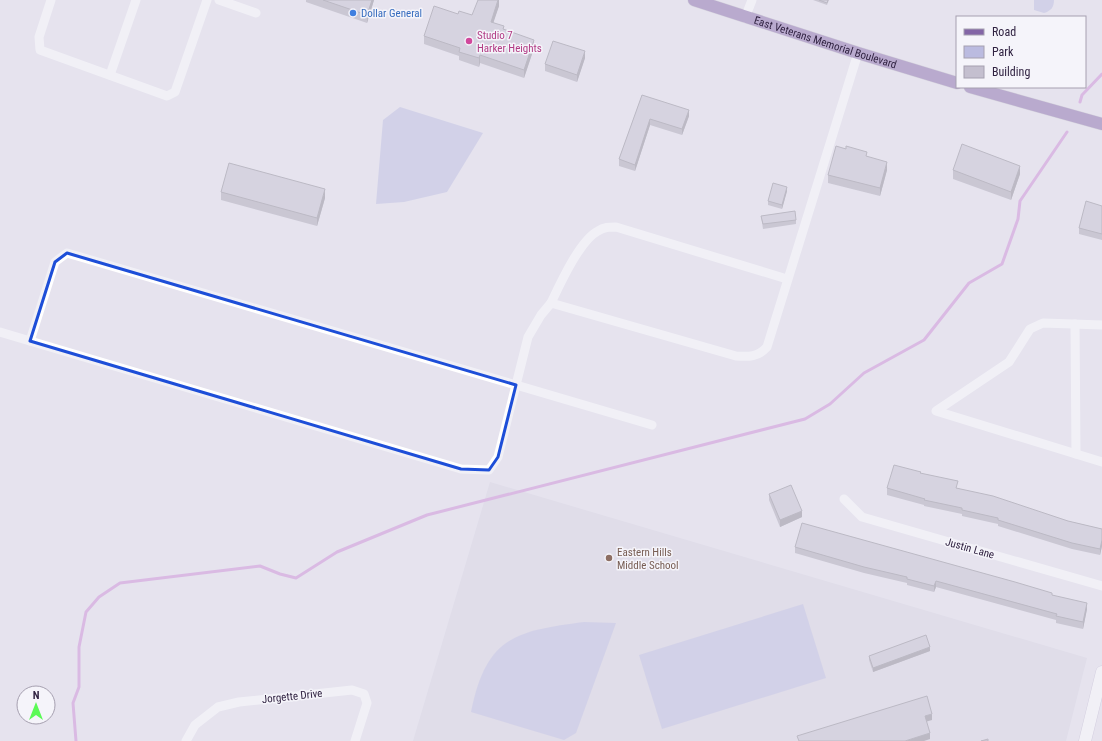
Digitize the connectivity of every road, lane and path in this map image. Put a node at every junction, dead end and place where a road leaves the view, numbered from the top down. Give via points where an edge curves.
1 (52, 0) edge
2 (136, 0) edge
3 (207, 0) edge
4 (219, 0) edge
5 (694, 0) edge
6 (752, 0) edge
7 (256, 13) dead end
8 (745, 18) junction
9 (858, 53) junction
10 (110, 75) junction
11 (956, 83) edge
12 (974, 88) edge
13 (1102, 124) edge
14 (787, 279) junction
15 (551, 303) junction
16 (1075, 324) junction
17 (1102, 325) edge
18 (0, 332) edge
19 (30, 341) junction
20 (516, 385) junction
21 (652, 425) dead end
22 (1076, 454) junction
23 (1102, 462) edge
24 (844, 499) dead end
25 (1102, 586) edge
26 (1102, 672) edge
27 (186, 741) edge
28 (355, 741) edge
29 (1085, 741) edge

1 - 10 street via 39,38 40,50
2 - 10 street
3 - 10 street via 175,92 167,96
4 - 7 street
5 - 8 main road, East Veterans Memorial Boulevard
6 - 8 street
8 - 9 main road, East Veterans Memorial Boulevard
9 - 11 main road, East Veterans Memorial Boulevard
9 - 14 street
12 - 13 main road
14 - 15 street via 616,227 606,228 595,232 586,241
14 - 15 street via 767,347 752,357 736,356
15 - 20 street via 528,337
16 - 17 street
16 - 22 street
16 - 22 street via 1043,323 1030,329 1009,362 936,411
18 - 19 street
19 - 20 street via 55,262 67,253
19 - 20 street via 461,469 489,470 498,457
20 - 21 street
22 - 23 street
24 - 25 street, Justin Lane via 862,517
26 - 29 street
27 - 28 street, Jorgette Drive via 195,725 218,707 239,702 352,690 364,694 367,703

